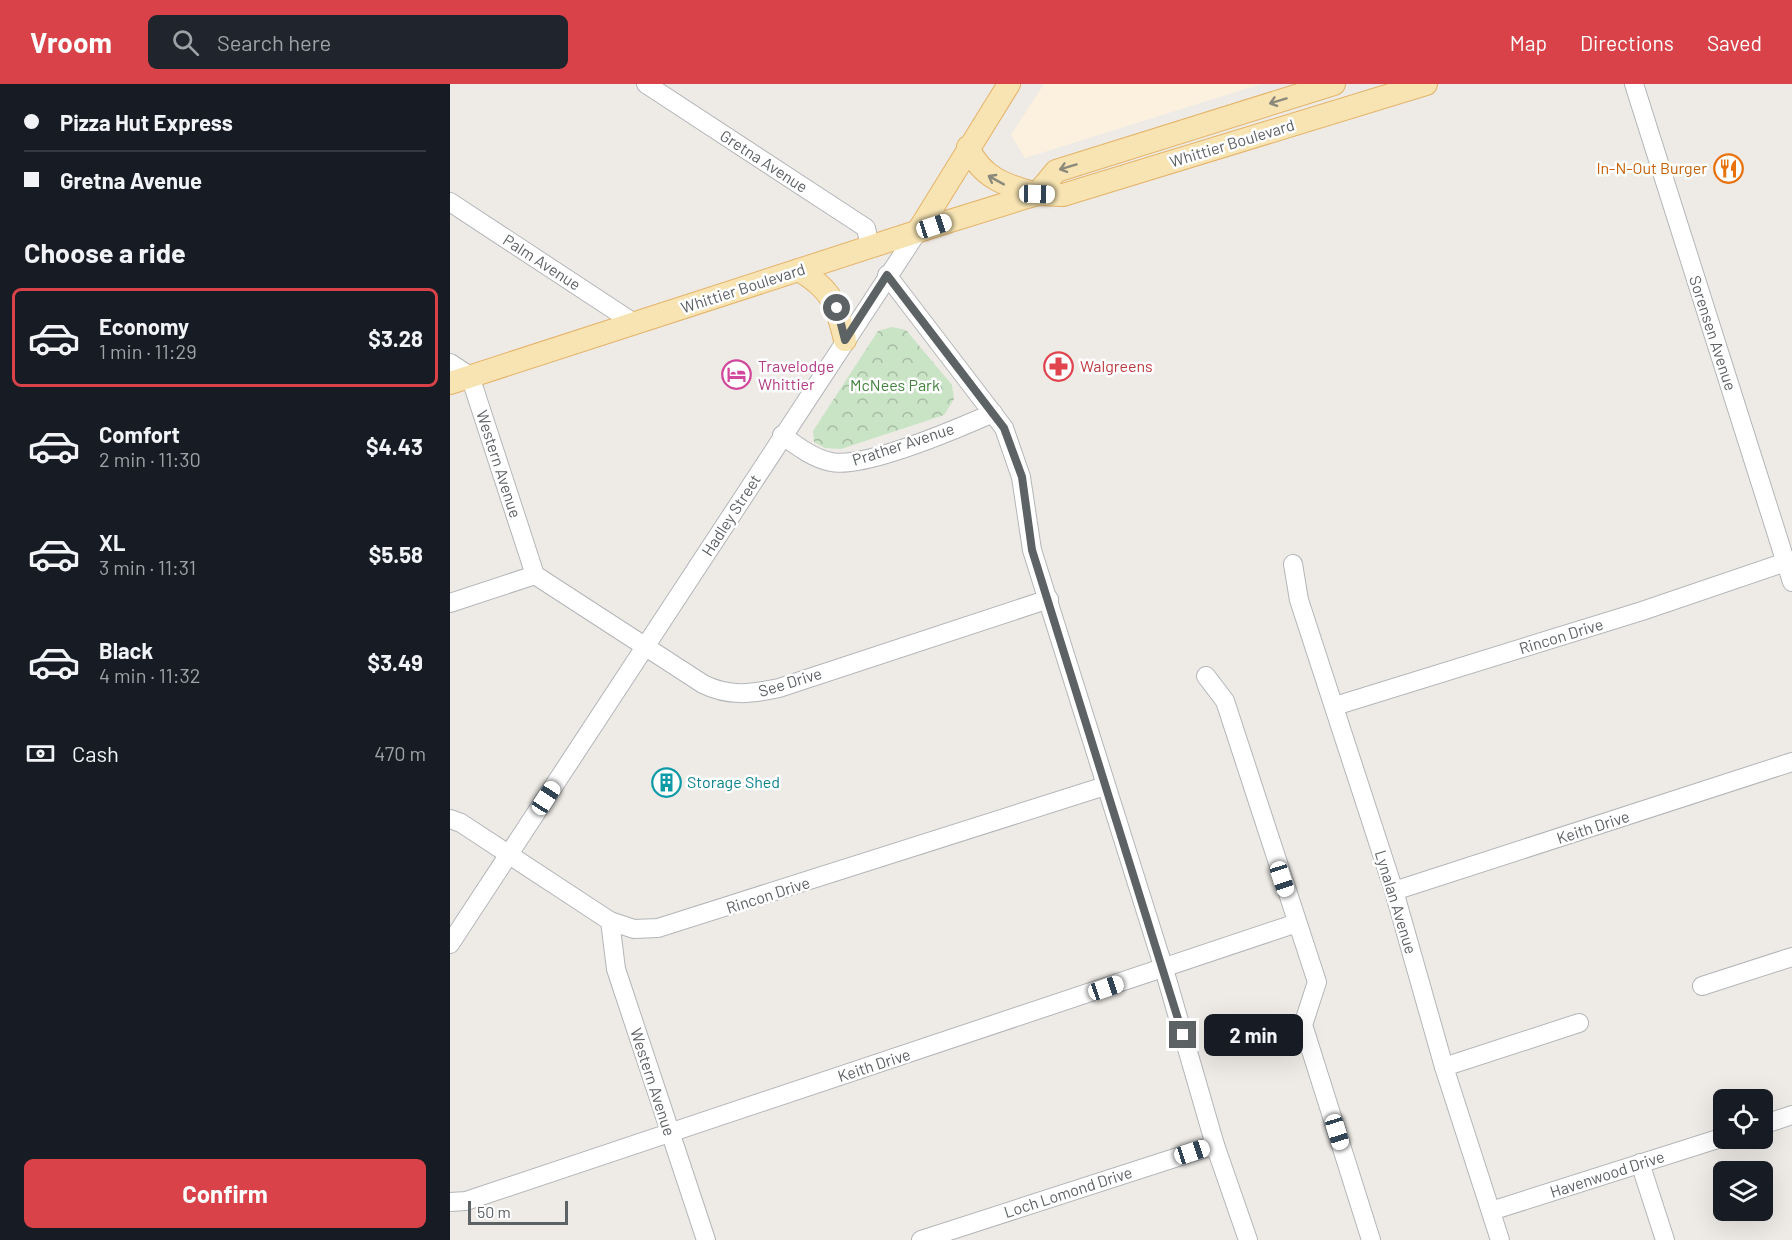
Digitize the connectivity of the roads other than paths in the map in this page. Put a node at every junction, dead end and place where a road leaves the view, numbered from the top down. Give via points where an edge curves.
1 (646, 84) edge
2 (1008, 84) edge
3 (1334, 84) edge
4 (1426, 84) edge
5 (1634, 84) edge
6 (1387, 88) edge
7 (1144, 143) junction
8 (968, 147) junction
9 (1101, 183) junction
10 (1037, 194) junction
11 (450, 202) edge
12 (918, 231) junction
13 (870, 247) junction
14 (799, 270) junction
15 (887, 275) junction
16 (634, 322) junction
17 (845, 340) junction
18 (450, 363) edge
19 (460, 379) edge
20 (993, 413) junction
21 (782, 435) junction
22 (1786, 562) junction
23 (1293, 564) dead end
24 (535, 575) junction
25 (1792, 582) edge
26 (1049, 599) junction
27 (450, 603) edge
28 (647, 646) junction
29 (1206, 676) dead end
30 (1335, 706) junction
31 (1792, 762) edge
32 (1105, 786) junction
33 (450, 819) edge
34 (508, 856) junction
35 (1394, 891) junction
36 (610, 921) junction
37 (1297, 923) junction
38 (450, 944) edge
39 (1792, 957) edge
40 (1164, 969) junction
41 (1702, 986) dead end
42 (1579, 1023) dead end
43 (1444, 1067) junction
44 (1792, 1116) edge
45 (1773, 1122) edge
46 (670, 1133) junction
47 (1713, 1140) edge
48 (1215, 1144) junction
49 (1640, 1163) junction
50 (450, 1202) edge
51 (1491, 1210) junction
52 (706, 1240) edge
53 (921, 1240) edge
54 (1248, 1240) edge
55 (1371, 1240) edge
56 (1500, 1240) edge
57 (1665, 1240) edge

1 - 13 street, Gretna Avenue via 866,228
2 - 8 main road, Hadley Street
3 -> 7 main road, Whittier Boulevard
4 - 6 main road, Whittier Boulevard
5 - 22 street, Sorensen Avenue
6 - 9 main road, Whittier Boulevard via 1287,127
7 - 9 main road via 1107,169
7 -> 10 main road, Whittier Boulevard via 1056,171
10 -> 8 main road via 1009,187 988,176 974,162
8 - 12 main road, Hadley Street
9 - 10 main road, Whittier Boulevard via 1063,195
10 - 12 main road, Whittier Boulevard
11 - 16 street, Palm Avenue
12 - 13 main road, Whittier Boulevard
12 - 15 street, Hadley Street
13 - 14 main road, Whittier Boulevard
14 - 16 main road, Whittier Boulevard
14 - 17 main road via 820,283 837,308
15 - 17 street, Hadley Street
15 - 20 street
16 - 19 main road, Whittier Boulevard
17 - 21 street, Hadley Street
18 - 19 street
19 - 24 street, Western Avenue
20 - 21 street, Prather Avenue via 849,463 813,456
20 - 26 street via 1004,428 1022,477 1032,550
21 - 28 street, Hadley Street
22 - 25 street, Sorensen Avenue
22 - 30 street, Rincon Drive
23 - 30 street, Lynalan Avenue via 1299,600
24 - 27 street
24 - 28 street, See Drive
26 - 28 street, See Drive via 753,694 718,691
26 - 32 street
28 - 34 street, Hadley Street
29 - 37 street via 1225,701
30 - 35 street, Lynalan Avenue
31 - 35 street, Keith Drive
32 - 36 street, Rincon Drive via 681,923 634,929
32 - 40 street
33 - 34 street, Rincon Drive
34 - 36 street, Rincon Drive
34 - 38 street, Hadley Street
35 - 43 street, Lynalan Avenue
36 - 46 street, Western Avenue via 616,969
37 - 40 street, Keith Drive
37 - 55 street via 1317,982 1303,1025
39 - 41 street
40 - 46 street, Keith Drive
40 - 48 street
42 - 43 street
43 - 51 street, Lynalan Avenue
44 - 45 street
46 - 50 street, Keith Drive via 466,1201
46 - 52 street, Western Avenue
47 - 49 street, Havenwood Drive
48 - 53 street, Loch Lomond Drive
48 - 54 street
49 - 51 street, Havenwood Drive
49 - 57 street
51 - 56 street, Lynalan Avenue

